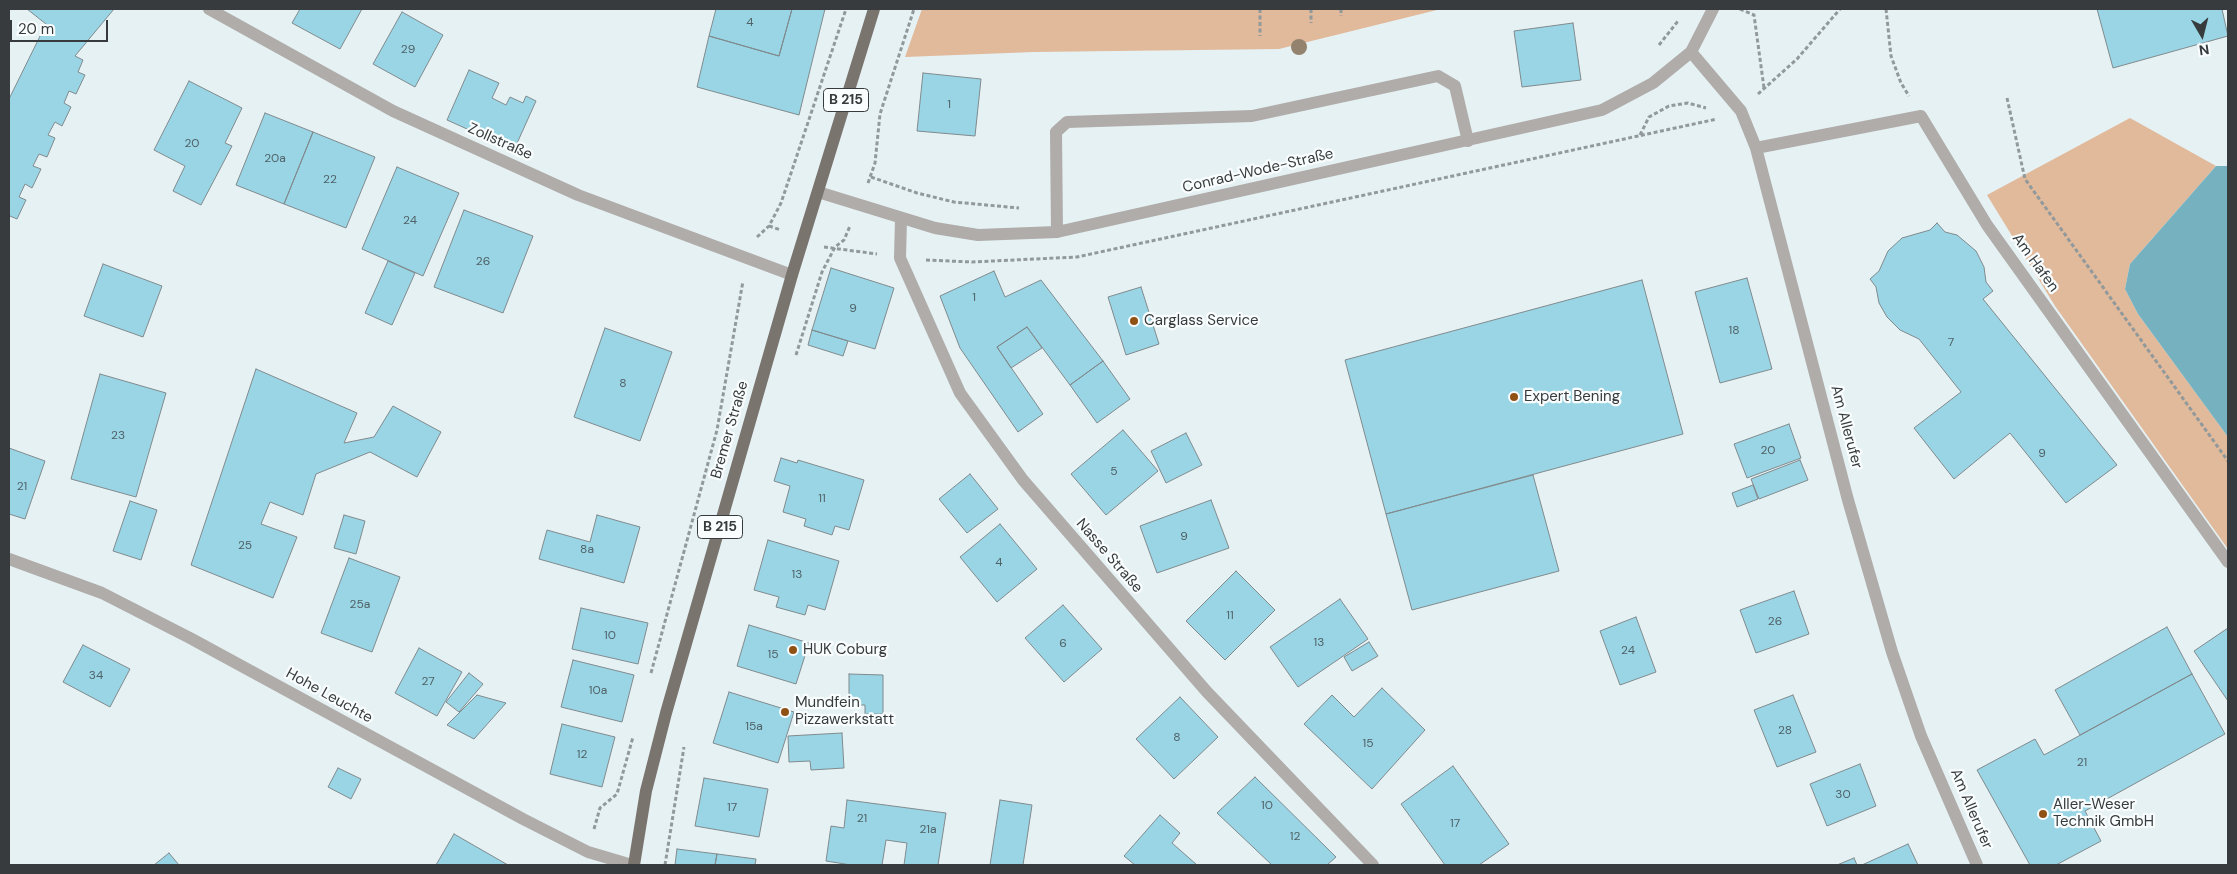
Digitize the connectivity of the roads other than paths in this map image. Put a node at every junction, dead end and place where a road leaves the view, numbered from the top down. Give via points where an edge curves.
1 (209, 9) edge
2 (874, 9) edge
3 (1713, 9) edge
4 (1691, 52) junction
5 (1468, 141) junction
6 (1756, 148) junction
7 (818, 192) junction
8 (901, 219) junction
9 (1057, 232) junction
10 (792, 275) junction
11 (9, 559) edge
12 (2228, 562) edge
13 (633, 865) edge
14 (1373, 865) edge
15 (1977, 865) edge

1 - 10 street, Zollstraße via 393,111 578,195
2 - 7 main road, Bremer Straße / B 215
3 - 4 street
4 - 5 street, Conrad-Wode-Straße via 1653,83 1602,110
4 - 6 street, Am Allerufer via 1741,111
5 - 9 street, Conrad-Wode-Straße
5 - 9 street via 1455,86 1438,76 1252,116 1067,122 1056,132
6 - 12 street, Am Hafen via 1921,116 1987,225
6 - 15 street, Am Allerufer via 1848,500 1892,652 1921,736
7 - 8 street, Conrad-Wode-Straße
7 - 10 main road, Bremer Straße / B 215
8 - 9 street, Conrad-Wode-Straße via 978,235
8 - 14 street, Nasse Straße via 900,258 960,393 1022,480 1207,692
10 - 13 main road, Bremer Straße / B 215 via 666,713 646,791
11 - 13 street, Hohe Leuchte via 102,593 523,819 588,852

